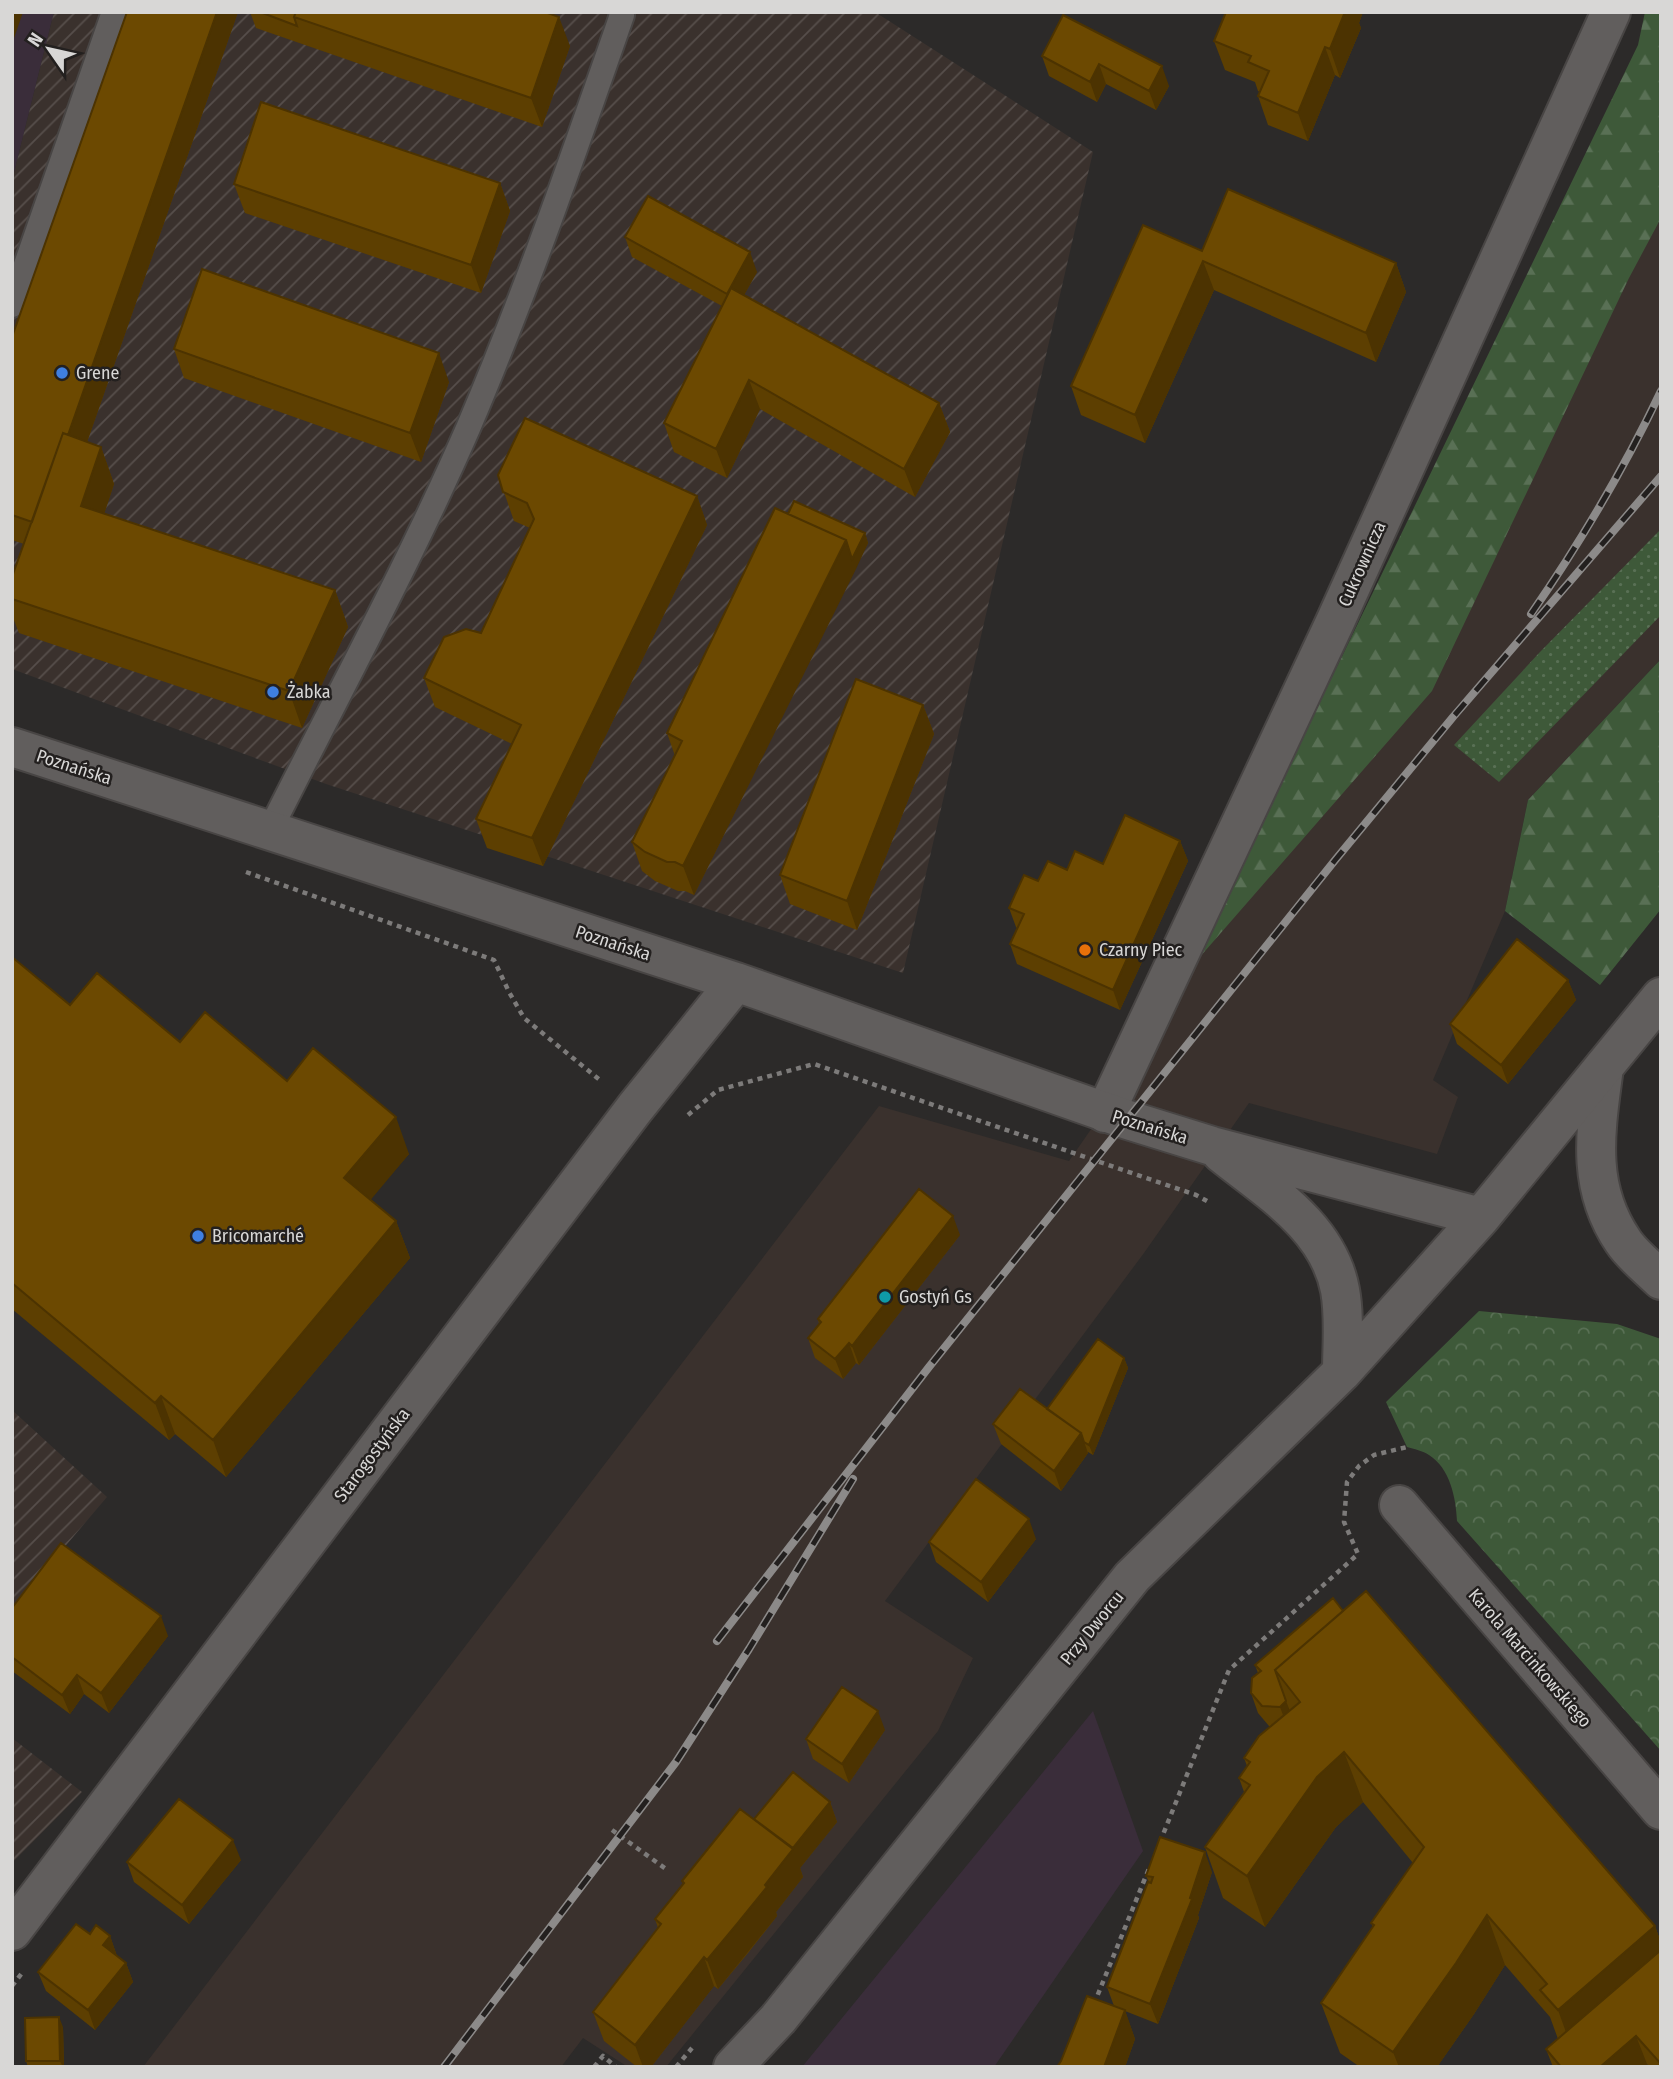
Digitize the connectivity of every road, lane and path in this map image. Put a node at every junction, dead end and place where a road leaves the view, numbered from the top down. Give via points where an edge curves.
1 (114, 12) edge
2 (621, 12) edge
3 (1611, 12) edge
4 (12, 305) edge
5 (12, 747) edge
6 (270, 830) junction
7 (236, 869) dead end
8 (736, 982) junction
9 (1661, 997) edge
10 (1604, 1067) junction
11 (604, 1084) dead end
12 (1105, 1113) junction
13 (687, 1115) dead end
14 (1212, 1146) junction
15 (1208, 1201) dead end
16 (1481, 1217) junction
17 (1661, 1280) edge
18 (1342, 1371) junction
19 (1407, 1447) dead end
20 (1399, 1505) dead end
21 (1661, 1810) edge
22 (612, 1830) dead end
23 (1157, 1849) edge
24 (1152, 1862) edge
25 (666, 1869) dead end
26 (12, 1931) edge
27 (1090, 2015) edge
28 (694, 2046) dead end
29 (594, 2067) edge
30 (616, 2067) edge
31 (676, 2067) edge
32 (733, 2067) edge

1 - 4 lane
2 - 6 lane via 558,197 469,426 377,623
3 - 12 street, Cukrownicza via 1335,622
5 - 6 street, Poznańska
6 - 8 street, Poznańska
7 - 11 path via 494,960 524,1018
8 - 12 street, Poznańska
8 - 26 street, Starogostyńska via 635,1108
9 - 10 street
10 - 16 street
10 - 17 street via 1595,1143 1601,1199 1623,1242
12 - 14 street, Poznańska
13 - 15 path via 718,1090 814,1064
14 - 16 street, Poznańska
14 - 18 street, Poznańska via 1303,1220 1320,1241 1339,1289
16 - 18 street, Przy Dworcu
18 - 32 street, Przy Dworcu via 1132,1577 778,2019
19 - 23 path via 1374,1455 1347,1482 1344,1522 1358,1554 1229,1670
20 - 21 street, Karola Marcinkowskiego
22 - 25 path
24 - 27 path
28 - 31 path
29 - 30 path via 603,2056

